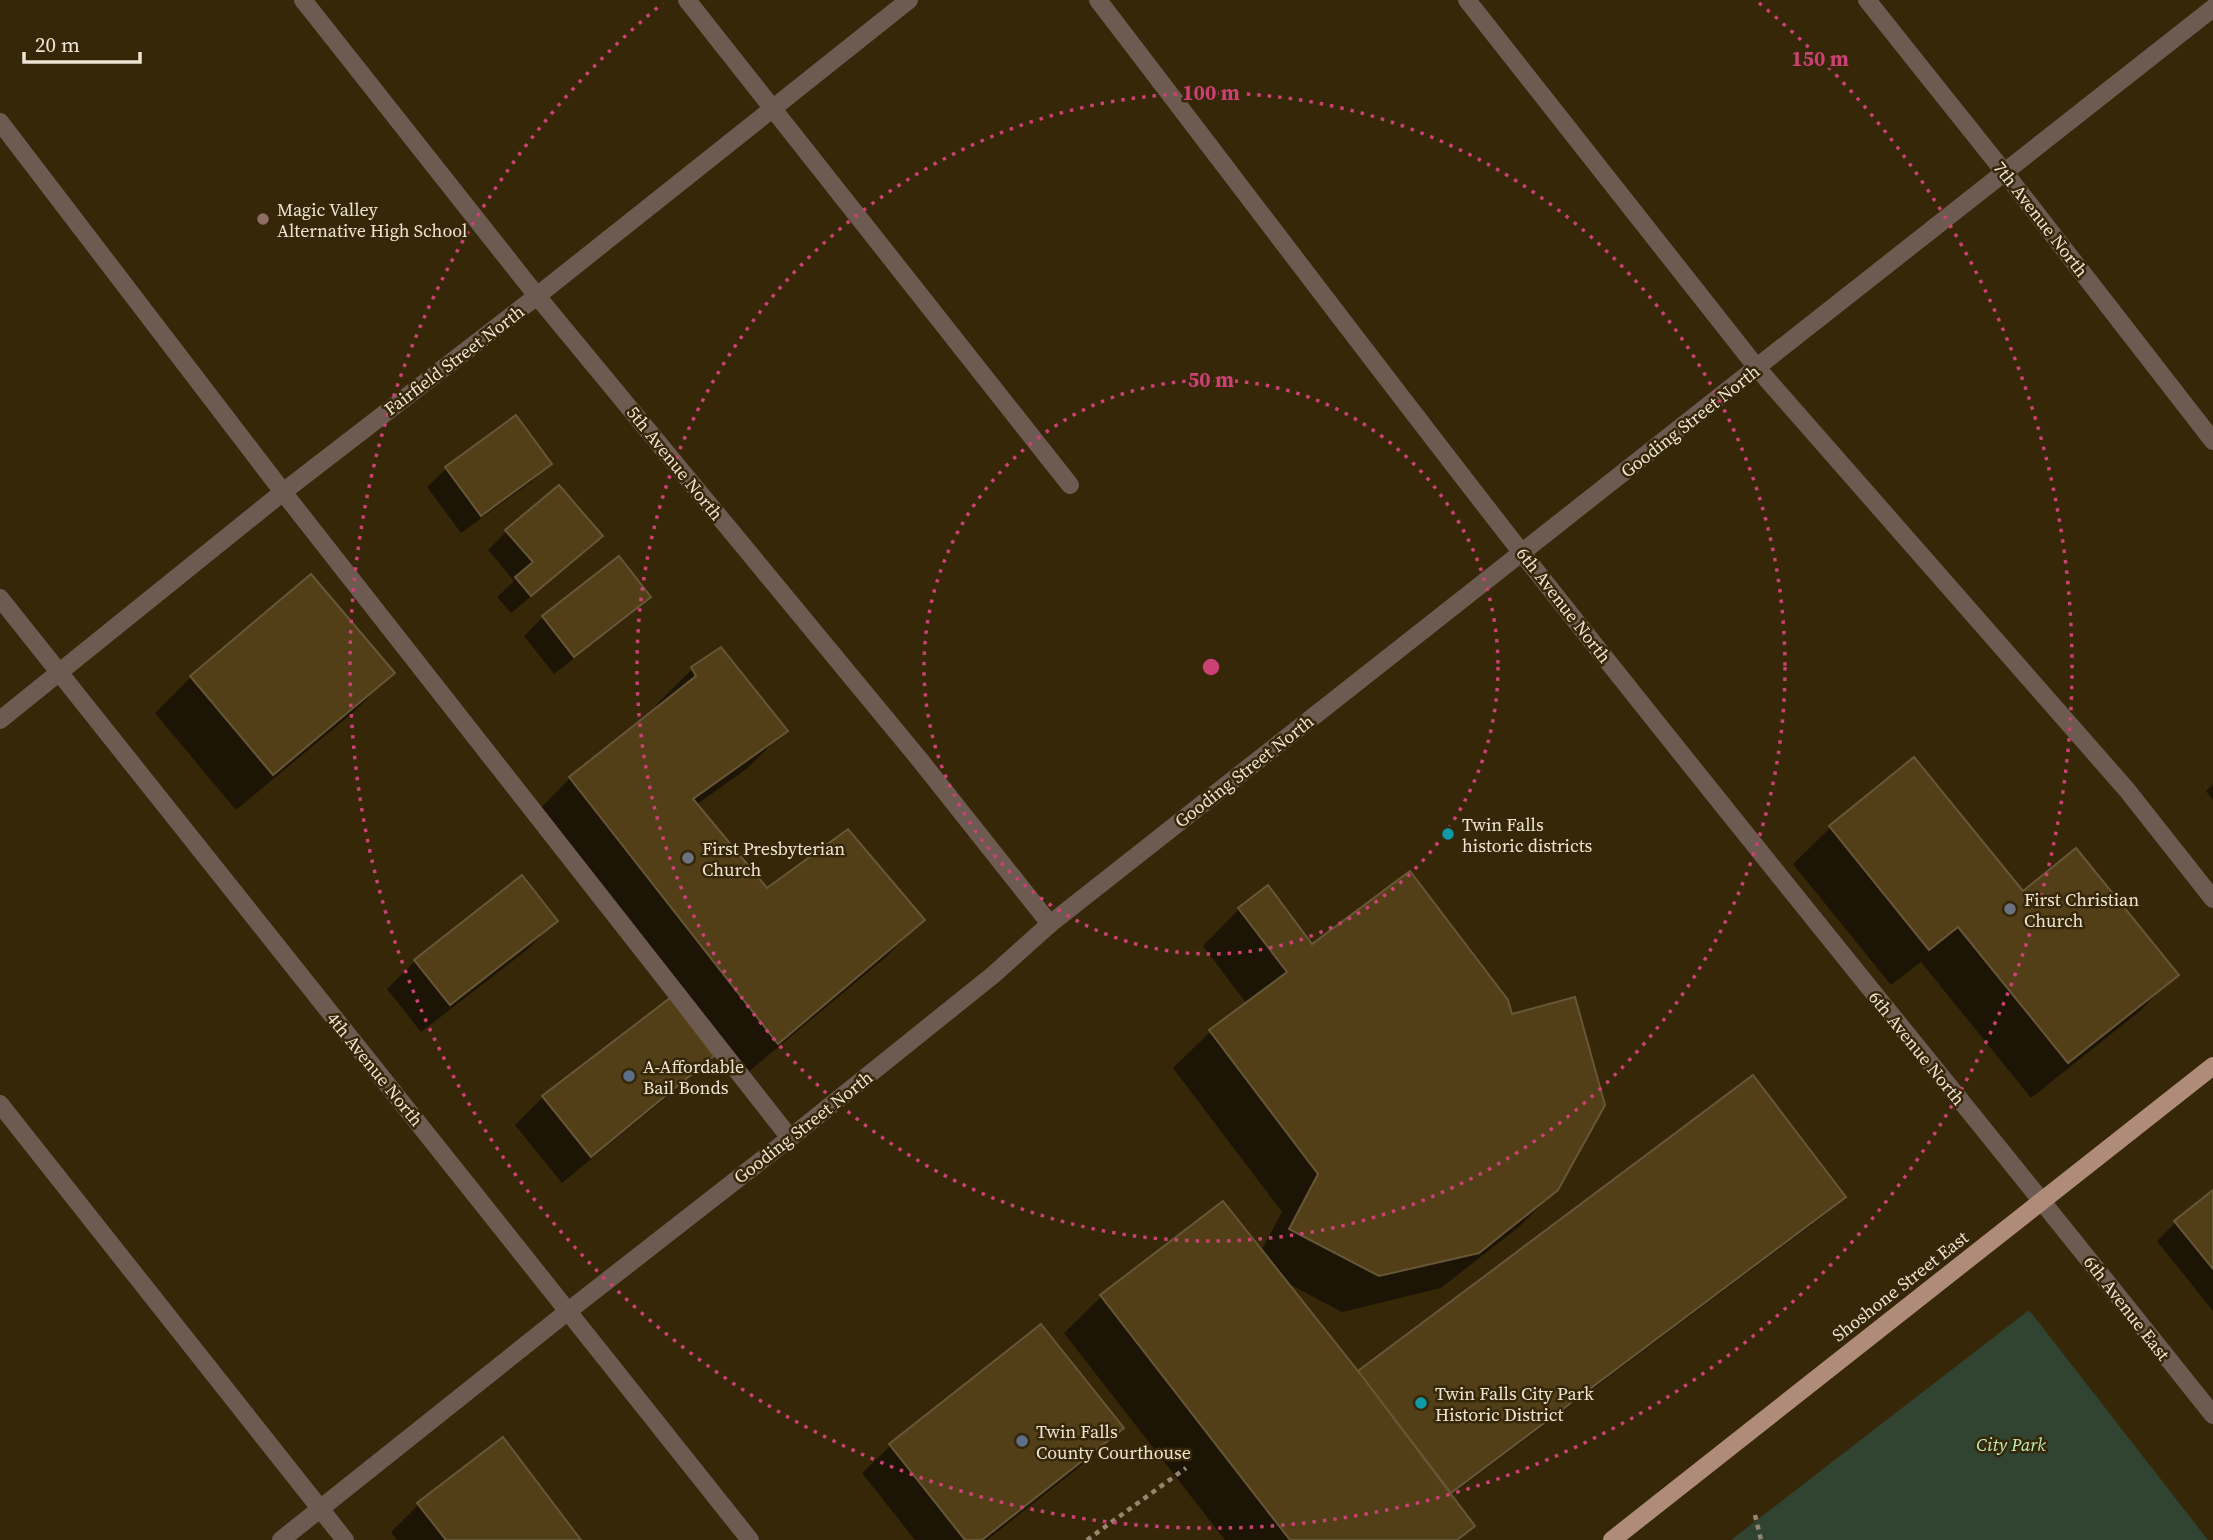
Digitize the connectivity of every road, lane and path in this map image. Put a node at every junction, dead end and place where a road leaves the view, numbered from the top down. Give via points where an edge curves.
1 (303, 0) edge
2 (687, 0) edge
3 (909, 0) edge
4 (1098, 0) edge
5 (1467, 0) edge
6 (1867, 0) edge
7 (2213, 9) edge
8 (772, 108) junction
9 (0, 122) edge
10 (2005, 173) junction
11 (537, 296) junction
12 (1758, 369) junction
13 (2213, 441) edge
14 (1070, 485) dead end
15 (283, 492) junction
16 (1521, 552) junction
17 (0, 598) edge
18 (59, 673) junction
19 (0, 720) edge
20 (2213, 899) edge
21 (1050, 924) junction
22 (2213, 1066) edge
23 (0, 1104) edge
24 (790, 1138) junction
25 (2042, 1200) junction
26 (567, 1311) junction
27 (2213, 1415) edge
28 (1186, 1468) dead end
29 (320, 1509) junction
30 (1755, 1515) dead end
31 (281, 1540) edge
32 (345, 1540) edge
33 (750, 1540) edge
34 (1087, 1540) edge
35 (1612, 1540) edge
36 (1761, 1540) edge

1 - 11 street, 5th Avenue North
2 - 8 street
3 - 8 street, Fairfield Street North
4 - 16 street, 6th Avenue North
5 - 12 street
6 - 10 street, 7th Avenue North
7 - 10 street, Gooding Street North
8 - 11 street, Fairfield Street North
8 - 14 street
9 - 15 street
10 - 12 street, Gooding Street North
10 - 13 street, 7th Avenue North
11 - 15 street, Fairfield Street North
11 - 21 street, 5th Avenue North
12 - 16 street, Gooding Street North
12 - 20 street via 2127,790
15 - 18 street, Fairfield Street North
15 - 24 street
16 - 21 street, Gooding Street North
16 - 25 street, 6th Avenue North
17 - 18 street, 4th Avenue North
18 - 19 street, Fairfield Street North
18 - 26 street, 4th Avenue North
21 - 24 street, Gooding Street North
22 - 25 main road, Shoshone Street East
23 - 29 street
24 - 26 street, Gooding Street North
25 - 27 street, 6th Avenue East
25 - 35 main road, Shoshone Street East
26 - 29 street, Gooding Street North
26 - 33 street, 4th Avenue North
28 - 34 path
29 - 31 street, Gooding Street North
29 - 32 street
30 - 36 path

